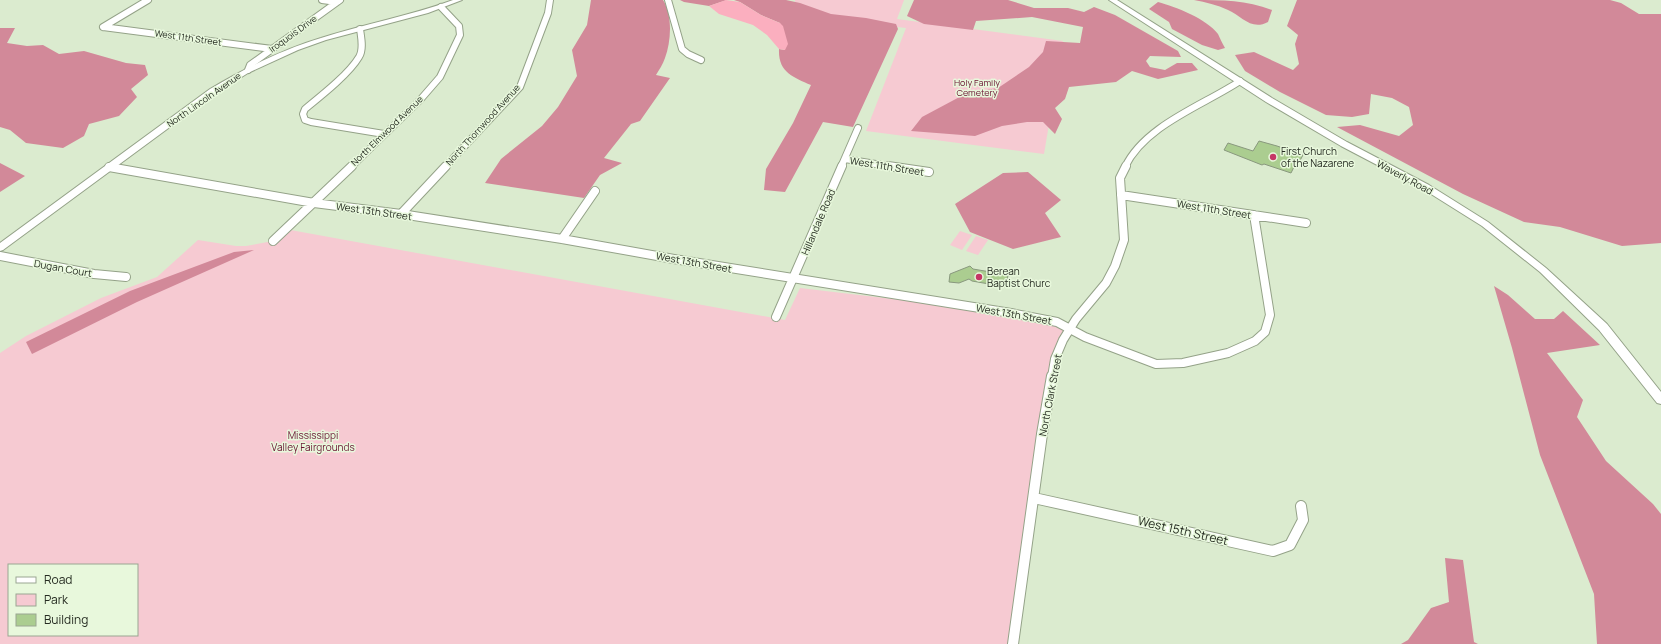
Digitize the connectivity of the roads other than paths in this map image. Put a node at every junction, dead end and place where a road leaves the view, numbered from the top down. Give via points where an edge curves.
1 (148, 0) edge
2 (322, 0) edge
3 (459, 0) edge
4 (550, 0) edge
5 (668, 0) edge
6 (1112, 0) edge
7 (339, 1) edge
8 (441, 7) junction
9 (360, 29) junction
10 (272, 49) junction
11 (701, 60) dead end
12 (248, 70) junction
13 (1240, 81) junction
14 (858, 128) dead end
15 (384, 134) junction
16 (845, 159) junction
17 (109, 168) junction
18 (930, 172) dead end
19 (595, 191) dead end
20 (1121, 195) junction
21 (314, 202) junction
22 (401, 214) junction
23 (1254, 215) junction
24 (1306, 223) dead end
25 (562, 240) junction
26 (273, 241) dead end
27 (0, 248) edge
28 (0, 256) edge
29 (126, 277) dead end
30 (793, 278) junction
31 (776, 317) dead end
32 (1070, 329) junction
33 (1661, 400) edge
34 (1034, 498) junction
35 (1301, 506) dead end
36 (1013, 644) edge

1 - 10 street, West 11th Street via 103,27
2 - 7 street
3 - 8 street, North Lincoln Avenue
4 - 22 street, North Thornwood Avenue via 548,13 520,87
5 - 11 street via 681,48
6 - 13 street, Waverly Road
7 - 10 street, Iroquois Drive
8 - 9 street, North Lincoln Avenue
8 - 15 street, North Elmwood Avenue via 459,26 460,35 440,77
9 - 12 street, North Lincoln Avenue via 299,48
9 - 15 street via 360,56 339,80 305,109 303,114 305,120 311,122
10 - 12 street, Iroquois Drive via 250,65
12 - 17 street, North Lincoln Avenue via 213,91
13 - 20 street, North Clark Street via 1174,118 1136,150 1120,178
13 - 33 street, Waverly Road via 1327,135 1426,186 1489,227 1543,270 1603,327
14 - 16 street, Hillandale Road
15 - 21 street, North Elmwood Avenue
16 - 18 street, West 11th Street
16 - 30 street, Hillandale Road
17 - 21 street, West 13th Street
17 - 27 street, North Lincoln Avenue
19 - 25 street
20 - 23 street, West 11th Street
20 - 32 street, North Clark Street via 1124,240 1115,266 1106,283
21 - 22 street, West 13th Street
21 - 26 street, North Elmwood Avenue
22 - 25 street, West 13th Street
23 - 24 street, West 11th Street
23 - 32 street, West 13th Street via 1270,314 1265,332 1255,341 1228,353 1183,363 1156,364 1112,349
25 - 30 street, West 13th Street
28 - 29 street, Dugan Court via 94,274
30 - 31 street, Hillandale Road
30 - 32 street, West 13th Street via 1018,314 1057,322
32 - 34 street, North Clark Street via 1055,359
34 - 35 street, West 15th Street via 1273,551 1290,545 1302,520
34 - 36 street, North Clark Street

